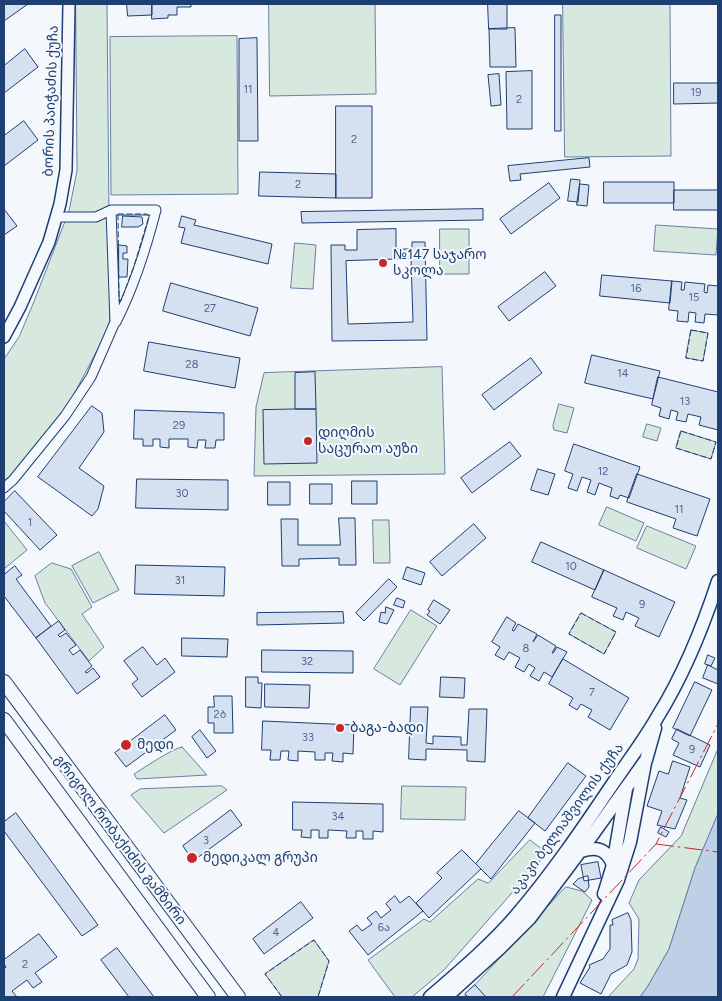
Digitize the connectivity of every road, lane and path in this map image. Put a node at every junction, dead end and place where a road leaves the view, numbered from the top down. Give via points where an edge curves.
1 (69, 4) edge
2 (111, 210) junction
3 (56, 217) junction
4 (116, 322) junction
5 (4, 337) edge
6 (4, 488) edge
7 (718, 581) edge
8 (4, 682) edge
9 (659, 716) junction
10 (4, 720) edge
11 (646, 760) junction
12 (627, 763) junction
13 (627, 786) junction
14 (581, 851) junction
15 (613, 865) junction
16 (208, 997) edge
17 (238, 997) edge
18 (430, 997) edge
19 (446, 997) edge
20 (553, 997) edge
21 (562, 997) edge

1 - 3 street, ბორის პაიჭაძის ქუჩა via 66,170
2 - 3 street via 96,216
2 - 4 street
2 - 4 street via 156,210 147,245
3 - 5 street, ბორის პაიჭაძის ქუჩა via 49,242
4 - 6 street via 91,376 65,416
7 - 9 main road, აკაკი ბელიაშვილის ქუჩა via 685,666
8 - 17 main road, გრიგოლ რობაქიძის გამზირი
9 - 11 main road, აკაკი ბელიაშვილის ქუჩა
9 - 12 main road, აკაკი ბელიაშვილის ქუჩა
10 - 16 main road, გრიგოლ რობაქიძის გამზირი
11 - 13 main road, აკაკი ბელიაშვილის ქუჩა
11 - 21 main road via 630,842 618,880
12 - 13 main road
12 - 18 main road, აკაკი ბელიაშვილის ქუჩა via 515,917
13 - 14 main road, აკაკი ბელიაშვილის ქუჩა
13 - 15 main road
14 - 15 main road via 601,849
14 - 19 main road, აკაკი ბელიაშვილის ქუჩა via 530,918
15 - 20 main road via 602,901

